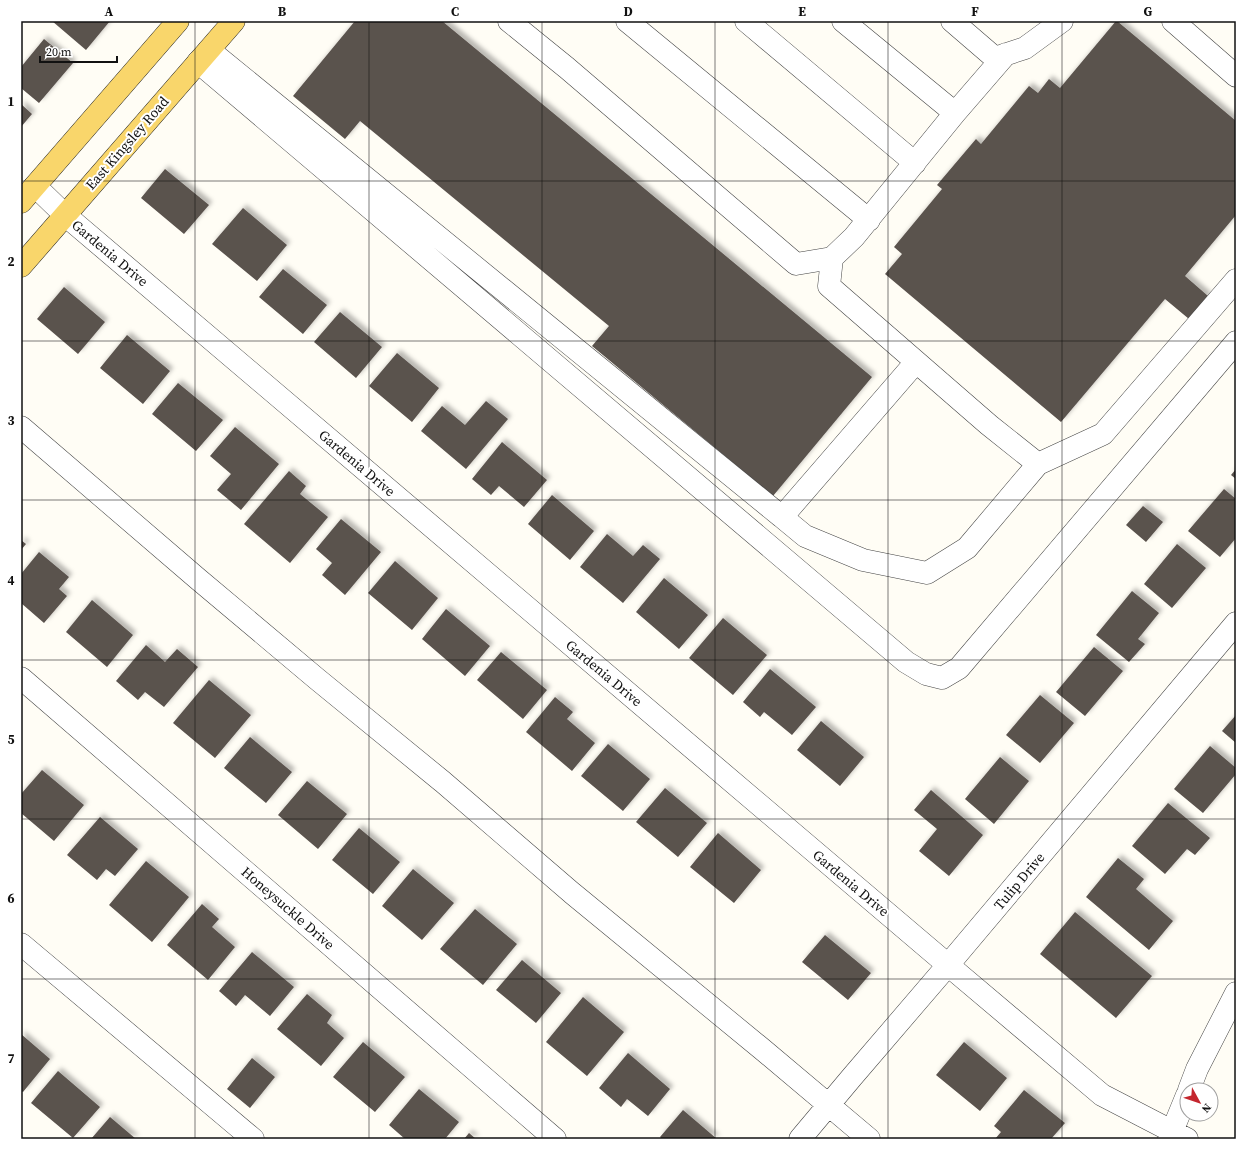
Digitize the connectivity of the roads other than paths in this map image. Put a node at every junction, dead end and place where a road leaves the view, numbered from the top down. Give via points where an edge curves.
1 (178, 21) edge
2 (234, 21) edge
3 (509, 21) edge
4 (627, 21) edge
5 (746, 21) edge
6 (843, 21) edge
7 (952, 21) edge
8 (1062, 21) edge
9 (1173, 21) edge
10 (1006, 54) junction
11 (204, 56) junction
12 (1236, 76) edge
13 (955, 114) junction
14 (915, 162) junction
15 (28, 194) edge
16 (65, 215) junction
17 (869, 220) junction
18 (832, 258) junction
19 (21, 266) edge
20 (1236, 280) edge
21 (1236, 342) edge
22 (916, 362) junction
23 (21, 427) edge
24 (1038, 464) junction
25 (782, 517) junction
26 (1236, 623) edge
27 (21, 678) edge
28 (21, 944) edge
29 (948, 965) junction
30 (1236, 993) edge
31 (1192, 1082) edge
32 (829, 1105) junction
33 (1180, 1122) edge
34 (1176, 1137) edge
35 (253, 1139) edge
36 (555, 1139) edge
37 (800, 1139) edge
38 (869, 1139) edge

1 - 15 main road
2 - 11 main road, East Kingsley Road
3 - 18 street via 796,264
4 - 17 street
5 - 14 street
6 - 13 street
7 - 10 street via 995,58
8 - 10 street via 1025,48
9 - 12 street
10 - 13 street
11 - 16 main road, East Kingsley Road
11 - 21 street via 906,662 926,674 942,678 959,668
11 - 25 street
13 - 14 street
14 - 17 street
15 - 16 street, Gardenia Drive
16 - 19 main road, East Kingsley Road
16 - 29 street, Gardenia Drive
17 - 18 street
18 - 22 street via 829,286
20 - 24 street via 1103,434
22 - 24 street
22 - 25 street
23 - 32 street via 311,674
24 - 25 street via 967,548 927,573 863,560 805,536
26 - 29 street, Tulip Drive
27 - 36 street, Honeysuckle Drive
28 - 35 street
29 - 32 street, Tulip Drive
29 - 34 street, Gardenia Drive via 1102,1095
30 - 31 street
32 - 37 street, Tulip Drive
32 - 38 street
33 - 34 street

